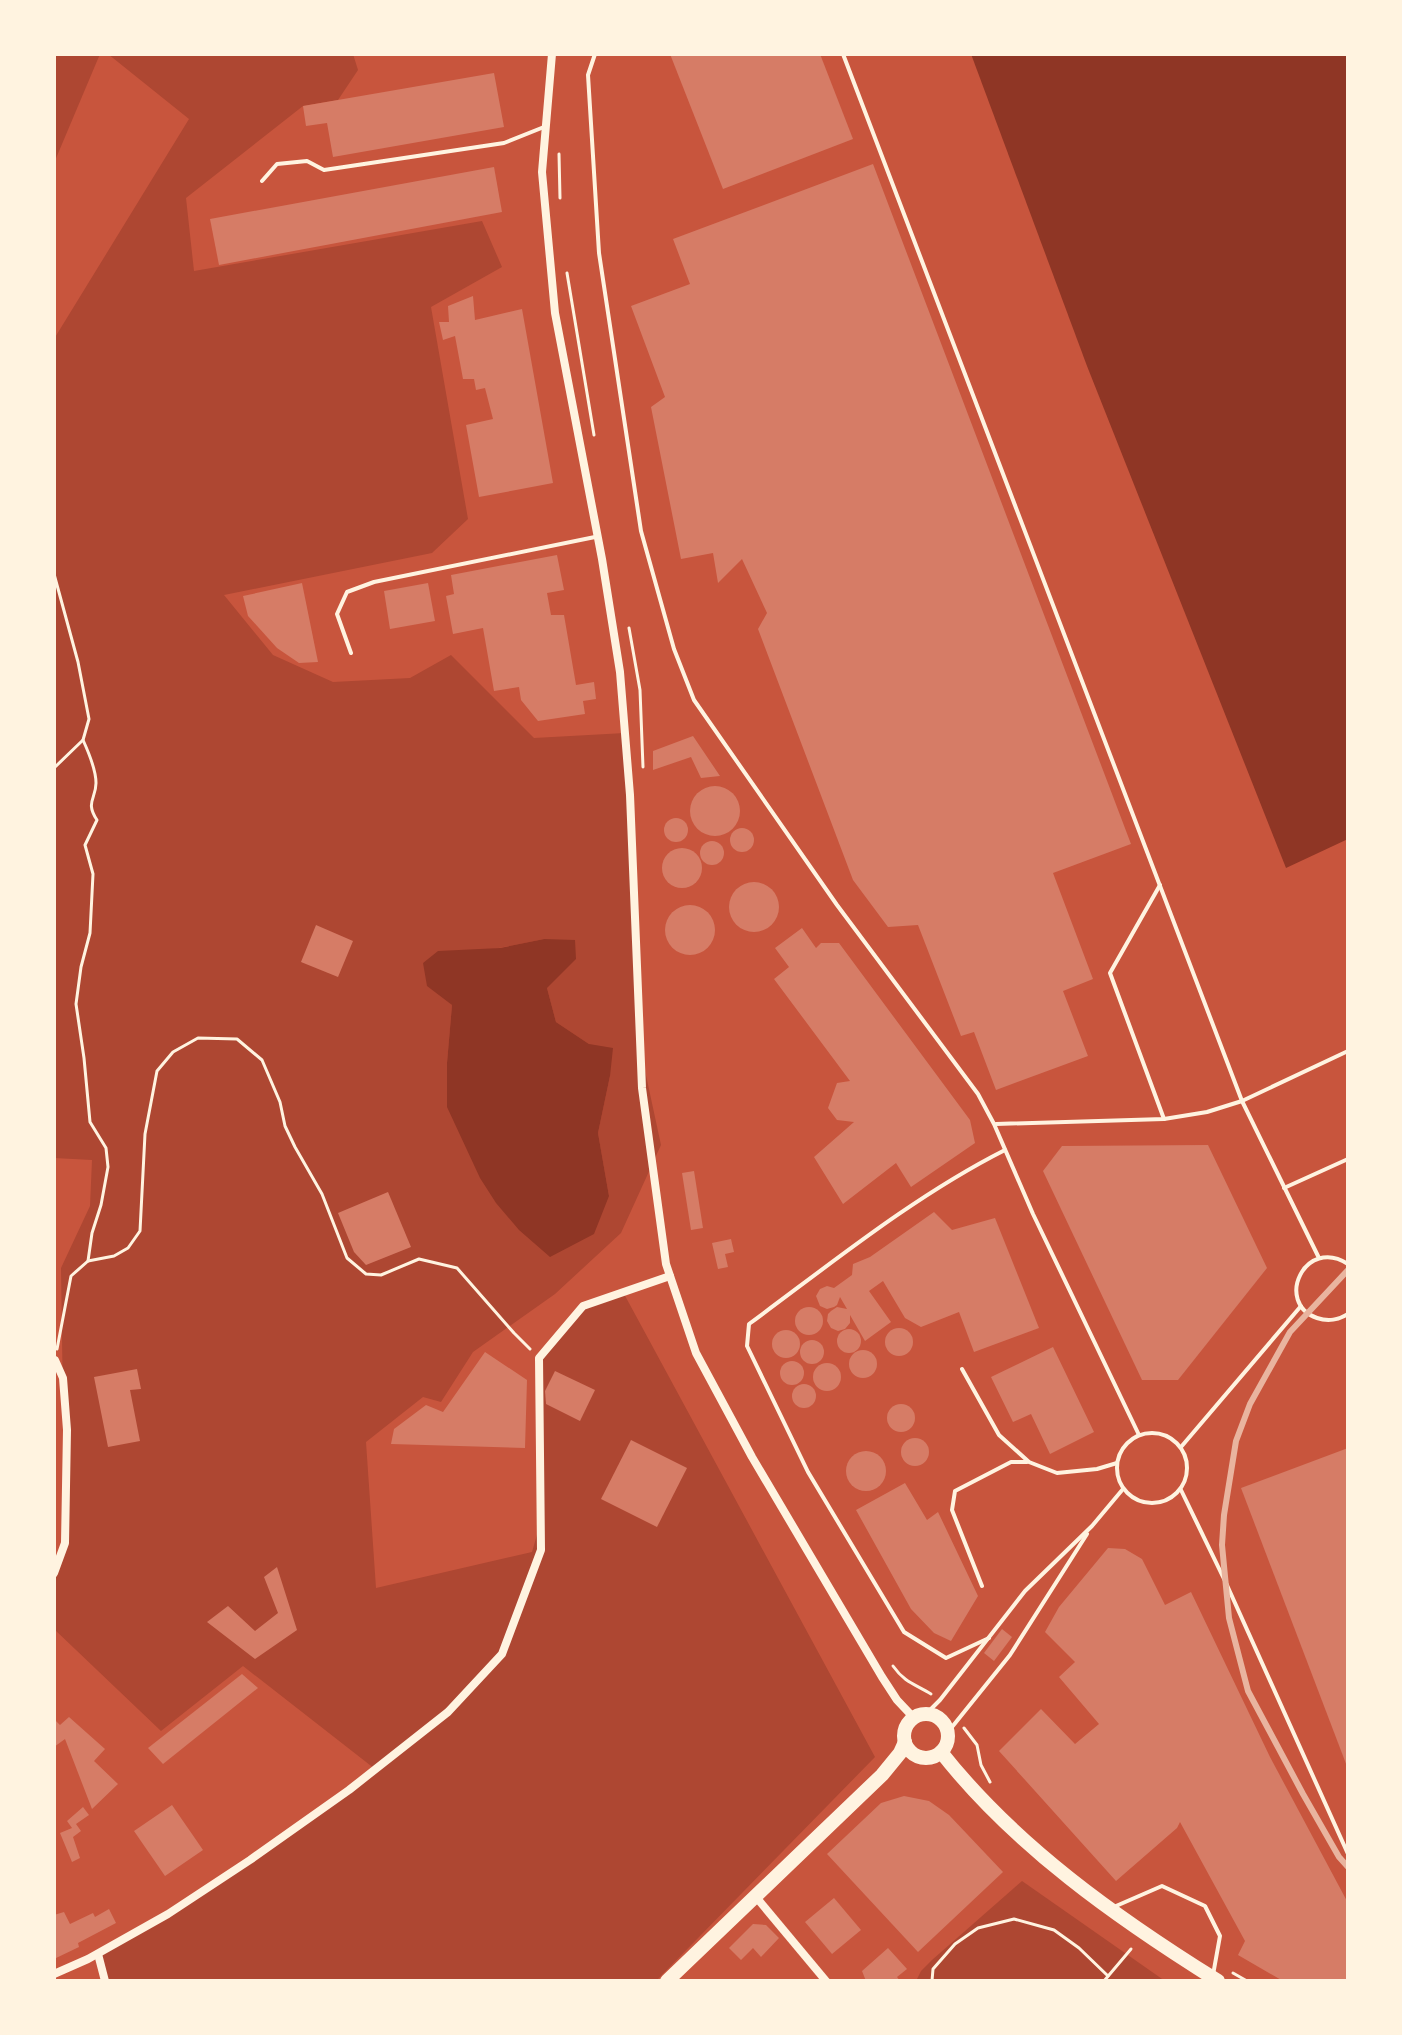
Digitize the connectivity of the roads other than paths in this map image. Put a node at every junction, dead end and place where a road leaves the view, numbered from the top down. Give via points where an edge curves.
1 (552, 54) edge
2 (595, 54) edge
3 (843, 54) edge
4 (546, 126) junction
5 (262, 181) dead end
6 (598, 536) junction
7 (351, 653) dead end
8 (1160, 885) junction
9 (1348, 1051) edge
10 (1242, 1101) junction
11 (1164, 1119) junction
12 (994, 1124) junction
13 (1005, 1150) junction
14 (1348, 1159) edge
15 (1284, 1188) junction
16 (1319, 1258) junction
17 (1348, 1264) edge
18 (670, 1276) junction
19 (1301, 1306) junction
20 (1348, 1314) edge
21 (55, 1361) edge
22 (962, 1369) dead end
23 (1139, 1435) junction
24 (1180, 1447) junction
25 (1029, 1462) junction
26 (1117, 1463) junction
27 (1123, 1489) junction
28 (1181, 1490) junction
29 (1092, 1526) junction
30 (54, 1573) edge
31 (982, 1586) dead end
32 (989, 1638) junction
33 (920, 1716) junction
34 (948, 1732) junction
35 (905, 1742) junction
36 (941, 1752) junction
37 (922, 1758) junction
38 (870, 1786) junction
39 (1348, 1854) edge
40 (756, 1897) junction
41 (1110, 1909) junction
42 (98, 1954) junction
43 (54, 1974) edge
44 (1215, 1979) edge
45 (105, 1981) edge
46 (667, 1981) edge
47 (826, 1981) edge

1 - 4 street
2 - 12 lane via 588,75 599,253 641,531 674,649 694,700 978,1094
3 - 8 lane
4 - 5 lane via 504,143 324,170 307,161 277,164
4 - 6 street via 542,172 555,313
6 - 7 lane via 347,592 337,614
6 - 18 street via 620,672 630,795 642,1088
8 - 10 lane
8 - 11 lane via 1110,973
9 - 10 lane
10 - 11 lane
10 - 15 lane
11 - 12 lane
12 - 13 lane
13 - 23 lane
13 - 32 lane via 943,1185 749,1324 747,1346 808,1472 904,1632 946,1658
14 - 15 lane
15 - 16 lane
16 - 17 lane
16 - 19 lane via 1298,1277
18 - 33 street via 696,1353 752,1457 882,1677 897,1700
18 - 42 street via 583,1306 539,1358 541,1550 502,1654 448,1712 349,1790 191,1899
19 - 20 lane via 1321,1320
19 - 24 lane
21 - 30 street via 63,1378 67,1430 65,1543
22 - 25 lane via 999,1435
23 - 24 lane via 1157,1433
23 - 26 lane via 1124,1446
24 - 28 lane via 1187,1469
25 - 26 lane via 1057,1473
25 - 31 lane via 1011,1462 955,1491 952,1510
26 - 27 lane
27 - 28 lane via 1152,1504
27 - 29 lane
28 - 39 lane
29 - 32 lane via 1025,1591
29 - 34 lane via 1010,1655
32 - 33 lane via 940,1700
33 - 34 main road via 940,1719
33 - 35 main road via 906,1726
34 - 36 main road
35 - 37 main road
35 - 38 main road
36 - 37 main road
36 - 41 main road via 965,1783 1035,1849
37 - 38 main road
38 - 40 main road
40 - 46 main road
40 - 47 street
41 - 44 main road
41 - 44 lane via 1162,1886 1205,1906 1220,1936
42 - 43 street
42 - 45 street

